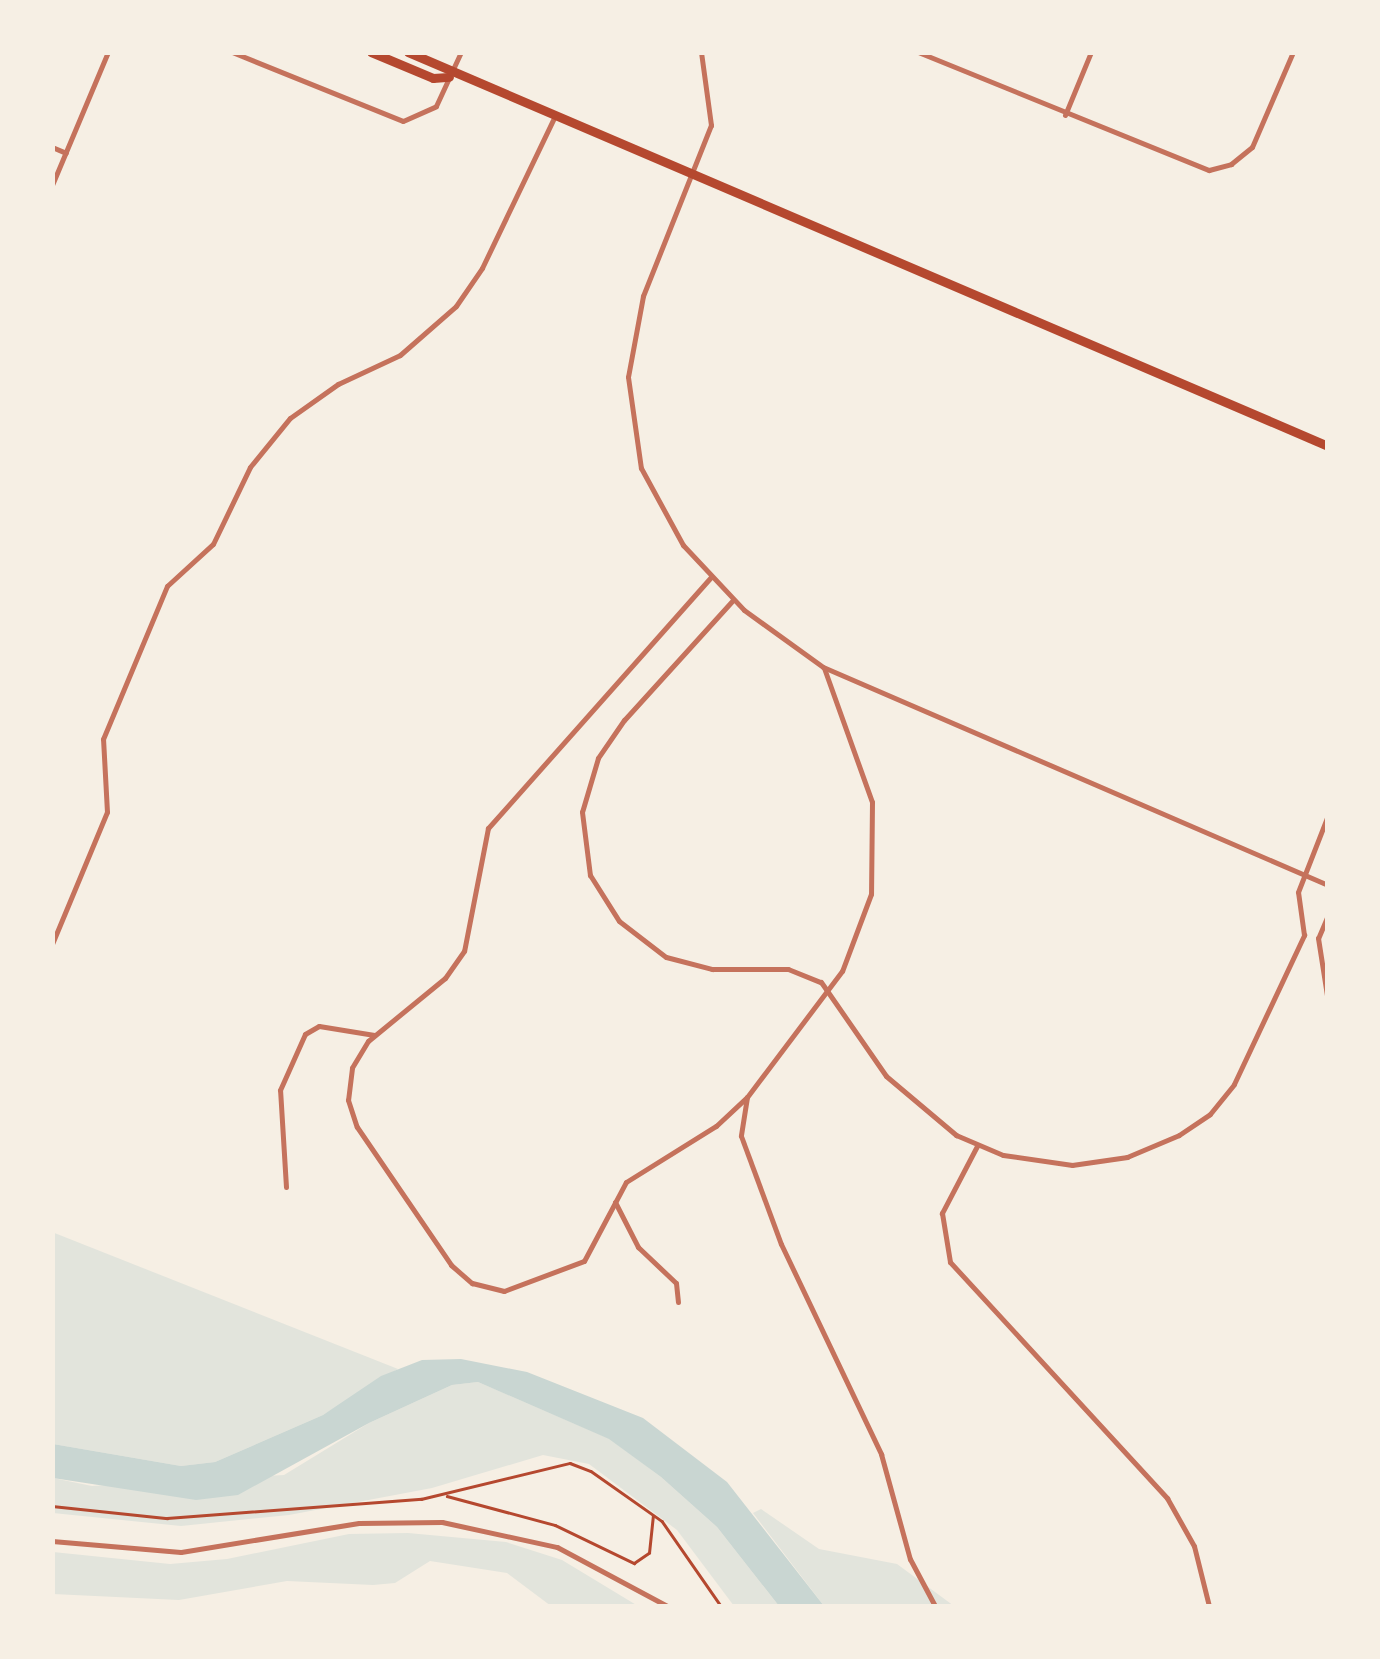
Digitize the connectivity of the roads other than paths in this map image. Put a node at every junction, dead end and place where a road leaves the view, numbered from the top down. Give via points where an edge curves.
1 (108, 52) edge
2 (232, 52) edge
3 (371, 52) edge
4 (408, 52) edge
5 (461, 52) edge
6 (701, 52) edge
7 (918, 52) edge
8 (1091, 52) edge
9 (1293, 52) edge
10 (452, 76) junction
11 (1065, 115) junction
12 (554, 118) junction
13 (52, 148) edge
14 (66, 153) junction
15 (693, 178) junction
16 (52, 185) edge
17 (1328, 446) edge
18 (711, 578) junction
19 (733, 600) junction
20 (823, 667) junction
21 (1328, 815) edge
22 (1302, 875) junction
23 (1328, 885) edge
24 (1328, 915) edge
25 (1304, 935) junction
26 (1318, 938) junction
27 (52, 944) edge
28 (829, 990) junction
29 (1328, 1002) edge
30 (374, 1034) junction
31 (747, 1097) junction
32 (977, 1146) junction
33 (286, 1187) dead end
34 (615, 1202) junction
35 (678, 1302) dead end
36 (52, 1541) edge
37 (667, 1606) edge
38 (935, 1606) edge
39 (1209, 1606) edge

1 - 14 street
2 - 10 street via 402,120 432,109
3 - 10 main road via 433,78
4 - 10 main road
5 - 10 street
6 - 15 street via 713,112
7 - 11 street
8 - 11 street
9 - 11 street via 1255,142 1227,166 1187,166
10 - 12 main road
12 - 15 main road
12 - 27 street via 482,268 456,306 408,350 338,384 290,418 250,467 213,544 171,580 103,740 107,812
13 - 14 street
14 - 16 street
15 - 17 main road
15 - 18 street via 639,309 628,396 635,446 652,494
18 - 19 street
18 - 30 street via 488,828 464,952 438,984
19 - 20 street
19 - 28 street via 603,750 583,807 587,866 618,921 666,957 712,969 792,970
20 - 22 street
20 - 28 street via 866,779 876,848 864,920
21 - 22 street
22 - 23 street
22 - 25 street via 1297,909
24 - 26 street
25 - 26 street
25 - 32 street via 1234,1084 1191,1128 1140,1153 1072,1165 1025,1161
26 - 29 street
28 - 31 street
28 - 32 street via 899,1090
30 - 33 street via 320,1026 306,1034 280,1090
30 - 34 street via 349,1077 352,1119 464,1278 490,1290 513,1290 579,1265 594,1250
31 - 34 street via 708,1132 631,1177
31 - 38 street via 740,1136 746,1162 875,1440 908,1554
32 - 39 street via 942,1214 950,1262 1167,1498 1194,1546
34 - 35 street via 638,1248 676,1283
36 - 37 street via 181,1552 339,1526 417,1521 492,1529 567,1551

